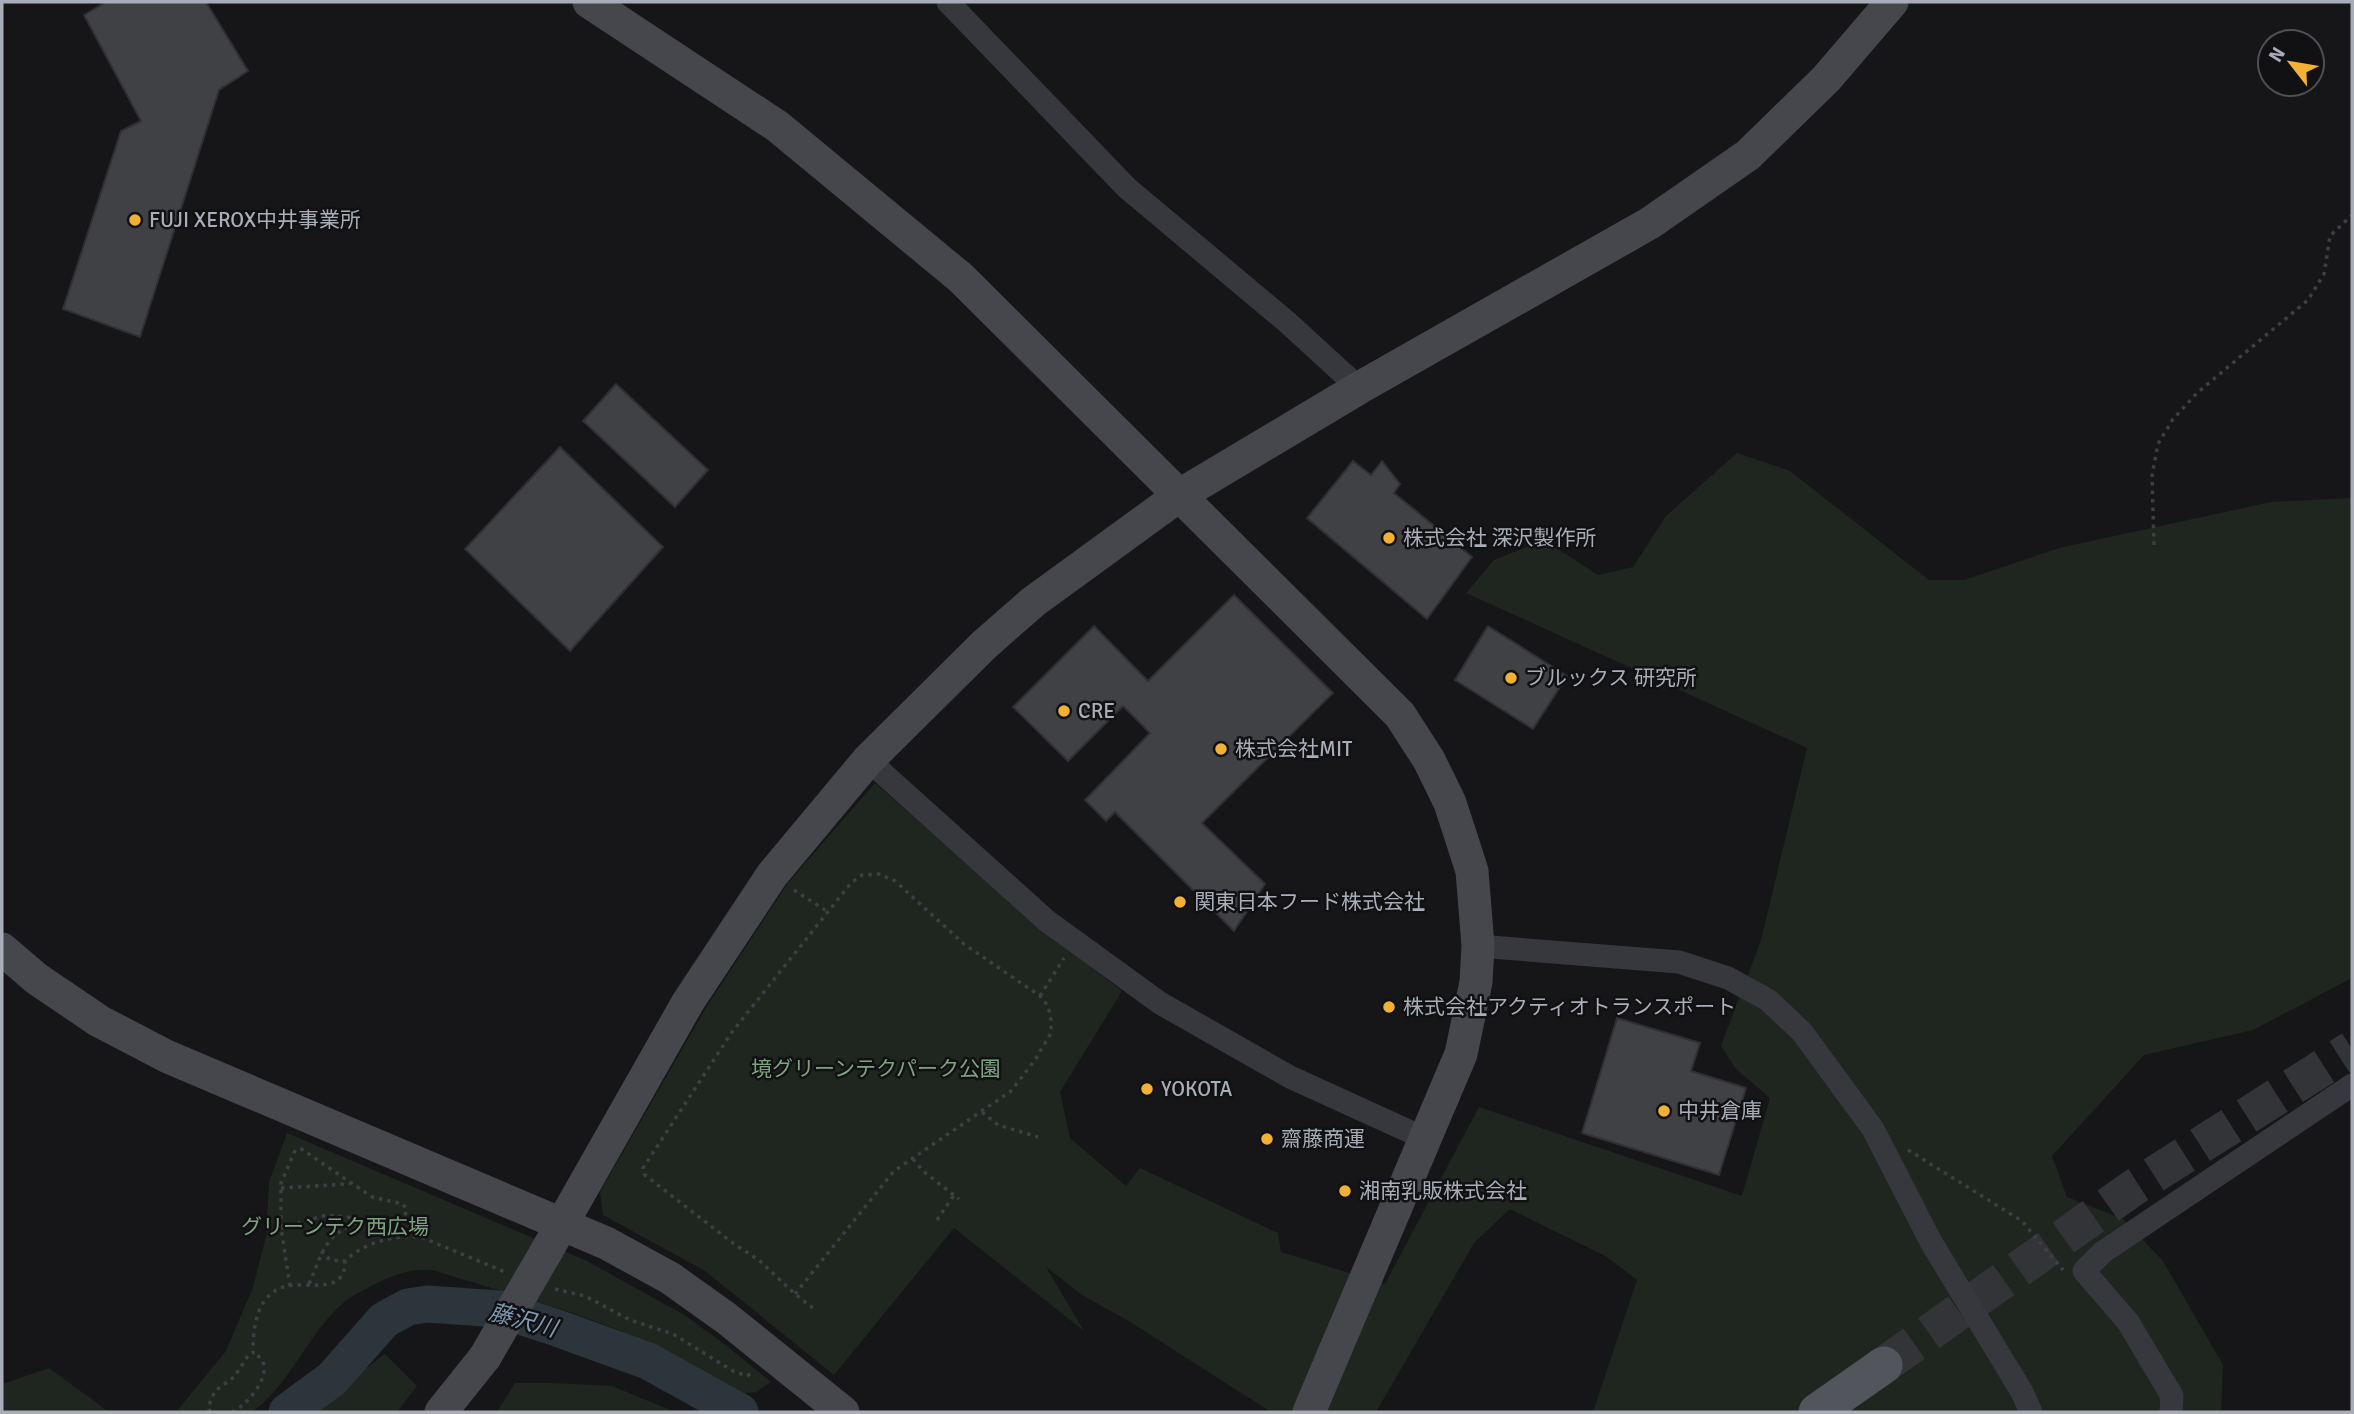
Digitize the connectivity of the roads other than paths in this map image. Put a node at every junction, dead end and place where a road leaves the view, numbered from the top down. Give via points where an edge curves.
1 (589, 2) edge
2 (948, 2) edge
3 (1892, 2) edge
4 (1359, 388) junction
5 (1180, 495) junction
6 (868, 760) junction
7 (1478, 946) junction
8 (2, 949) edge
9 (2352, 1085) edge
10 (1426, 1139) junction
11 (554, 1239) junction
12 (1884, 1365) tunnel mouth
13 (441, 1412) edge
14 (843, 1412) edge
15 (1309, 1412) edge
16 (1817, 1412) edge
17 (2031, 1412) edge
18 (2171, 1412) edge

1 - 5 street via 777,126 961,278
2 - 4 street via 1126,188
3 - 4 street via 1826,79 1748,155 1650,223
4 - 5 street
5 - 6 street via 1033,602
5 - 7 street via 1400,715 1450,803 1472,871
6 - 10 street via 1047,921 1160,1003 1278,1070
6 - 11 street via 772,875 688,1002
7 - 10 street via 1476,982 1461,1054
7 - 17 street via 1679,962 1728,978 1768,1000 1802,1032 1873,1129 1931,1242
8 - 11 street via 99,1021
9 - 18 street via 2103,1252 2084,1271 2128,1322 2172,1396
10 - 15 street
11 - 13 street, bridge via 485,1357
11 - 14 street via 606,1243 670,1278
12 - 16 main road

